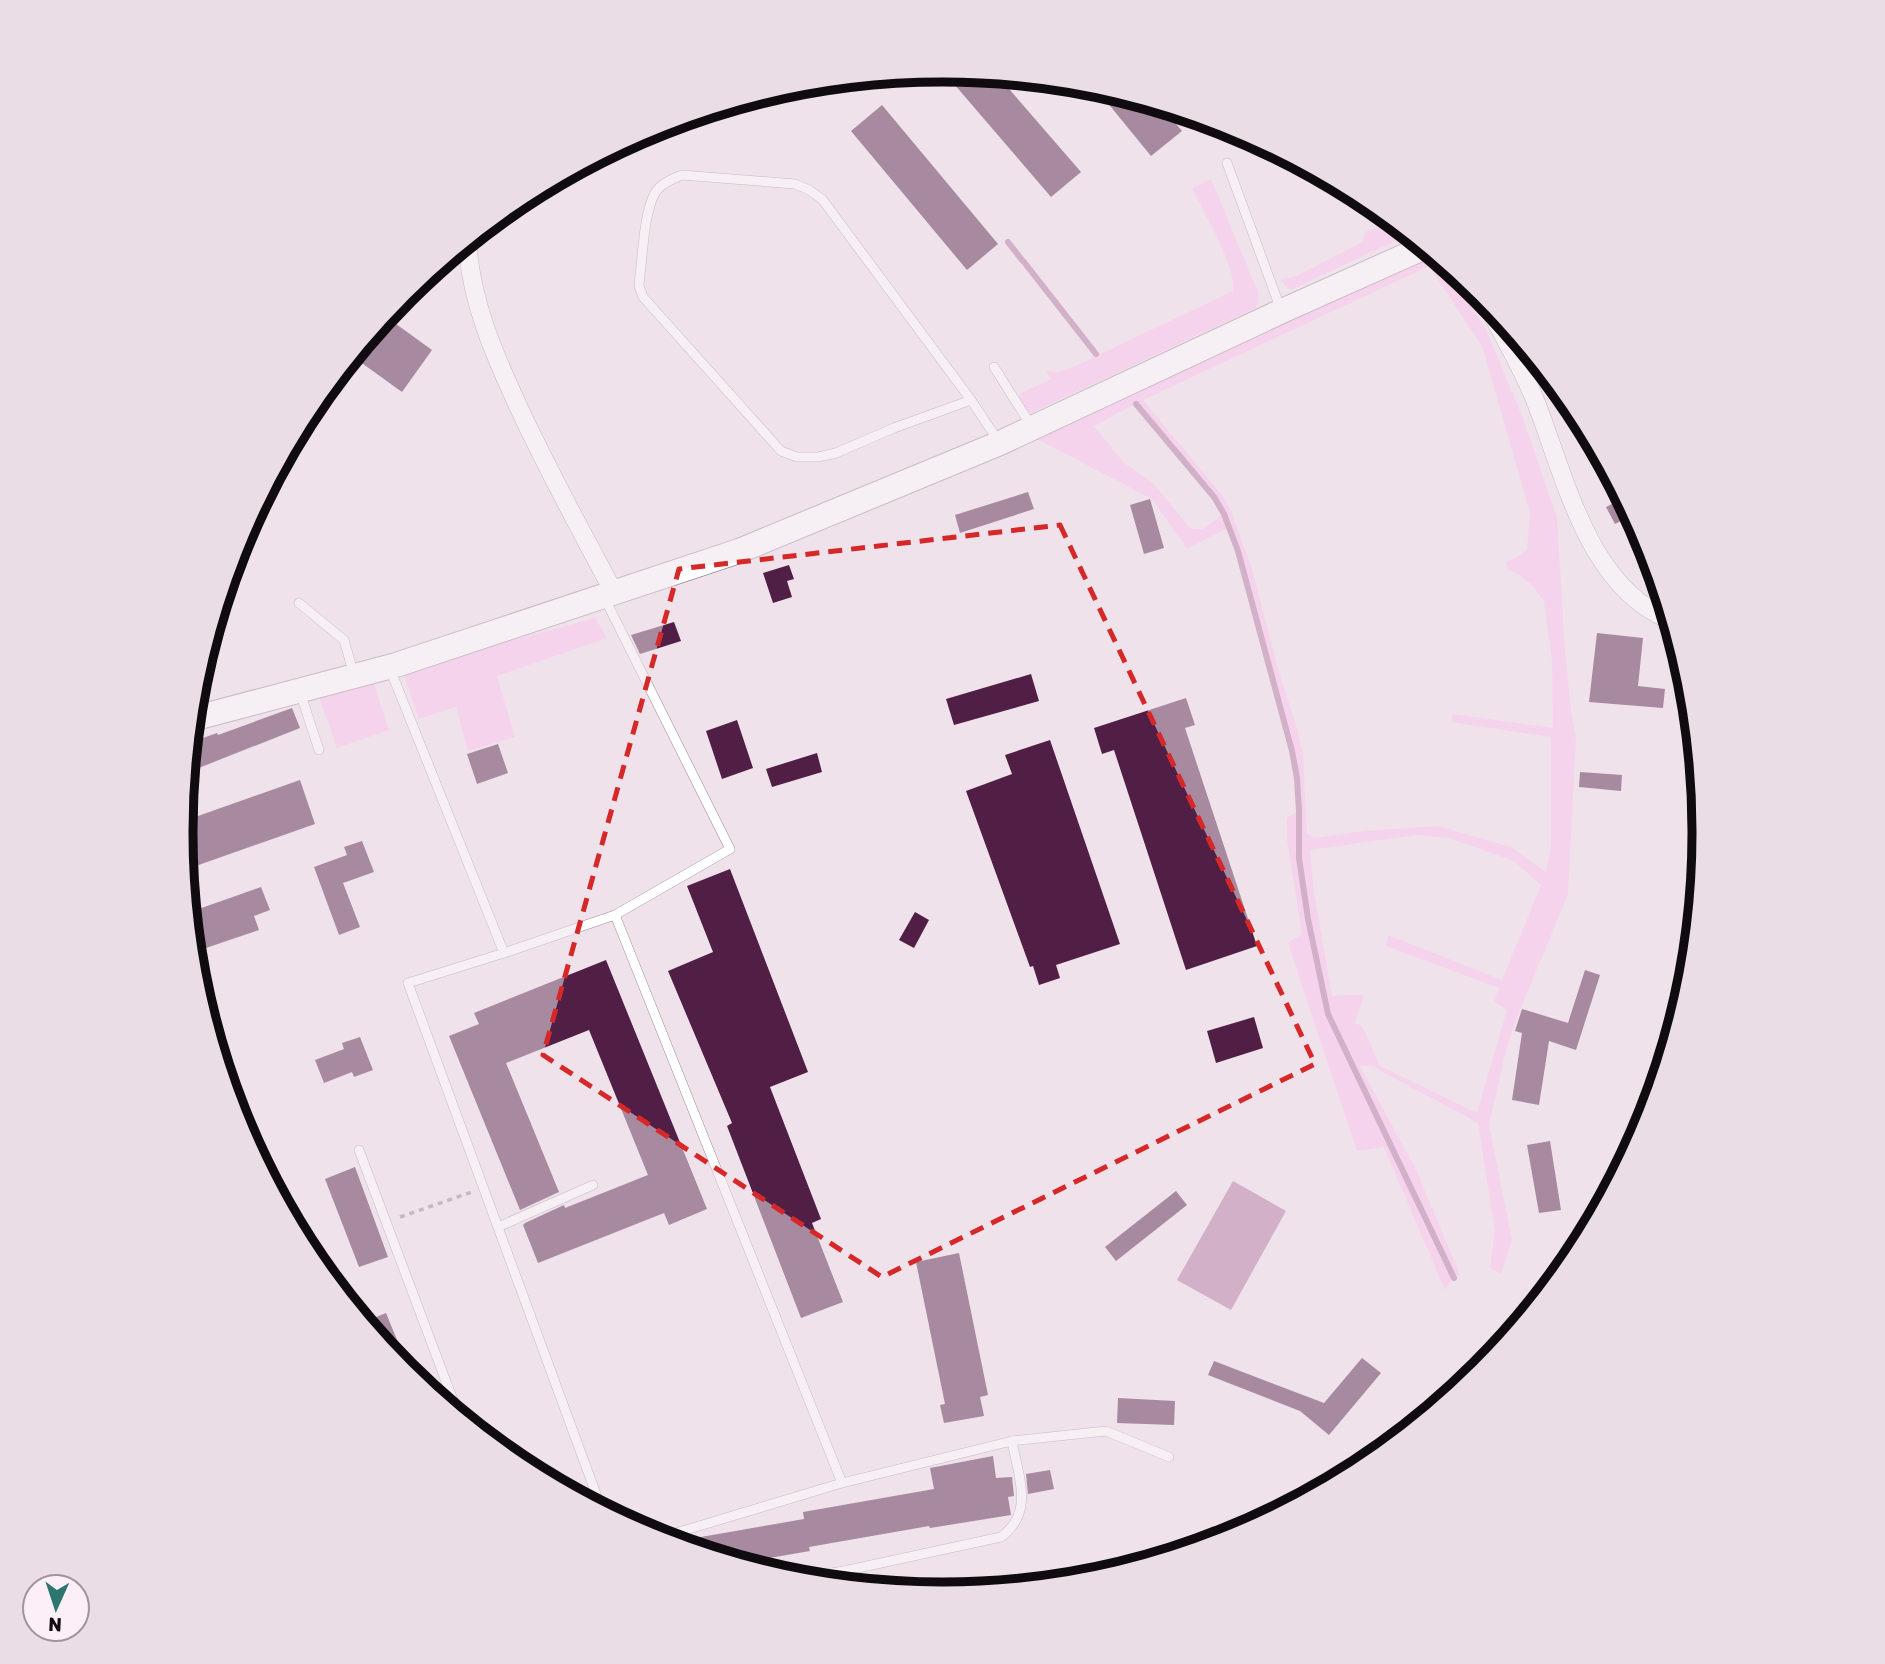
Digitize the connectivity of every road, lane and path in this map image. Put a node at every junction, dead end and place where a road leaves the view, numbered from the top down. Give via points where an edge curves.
1 (1227, 163) dead end
2 (1416, 251) edge
3 (468, 252) edge
4 (1282, 312) junction
5 (1500, 331) edge
6 (994, 367) dead end
7 (971, 400) junction
8 (1032, 429) junction
9 (1000, 443) junction
10 (609, 595) junction
11 (299, 603) dead end
12 (1659, 614) edge
13 (389, 667) junction
14 (355, 676) junction
15 (299, 691) junction
16 (202, 716) edge
17 (319, 750) dead end
18 (615, 915) junction
19 (504, 953) junction
20 (359, 1150) dead end
21 (593, 1185) dead end
22 (483, 1188) junction
23 (386, 1222) junction
24 (498, 1227) junction
25 (453, 1400) edge
26 (1012, 1441) junction
27 (1169, 1457) dead end
28 (842, 1483) junction
29 (597, 1497) edge
30 (677, 1533) edge
31 (844, 1571) junction
32 (832, 1573) edge
33 (845, 1575) edge

1 - 4 lane
2 - 4 street
3 - 10 street via 477,306 494,354
4 - 8 street
5 - 12 street via 1532,394 1589,539 1630,595
6 - 8 lane
7 - 7 lane via 822,199 809,190 795,184 682,175 656,191 640,275 643,297 781,450 797,457 836,453
7 - 9 lane
8 - 9 street
9 - 10 street via 739,551
10 - 13 street
10 - 18 lane via 730,849
11 - 14 lane via 344,640
13 - 14 street
13 - 19 lane
14 - 15 street
15 - 16 street
15 - 17 lane
18 - 19 lane
18 - 28 lane
19 - 22 lane via 408,983
20 - 23 lane
21 - 24 lane
22 - 23 path
22 - 24 lane
23 - 25 lane
24 - 29 lane
26 - 27 lane via 1106,1430
26 - 28 lane
26 - 31 lane via 1021,1510 1001,1537
28 - 30 lane
31 - 32 lane
31 - 33 lane

